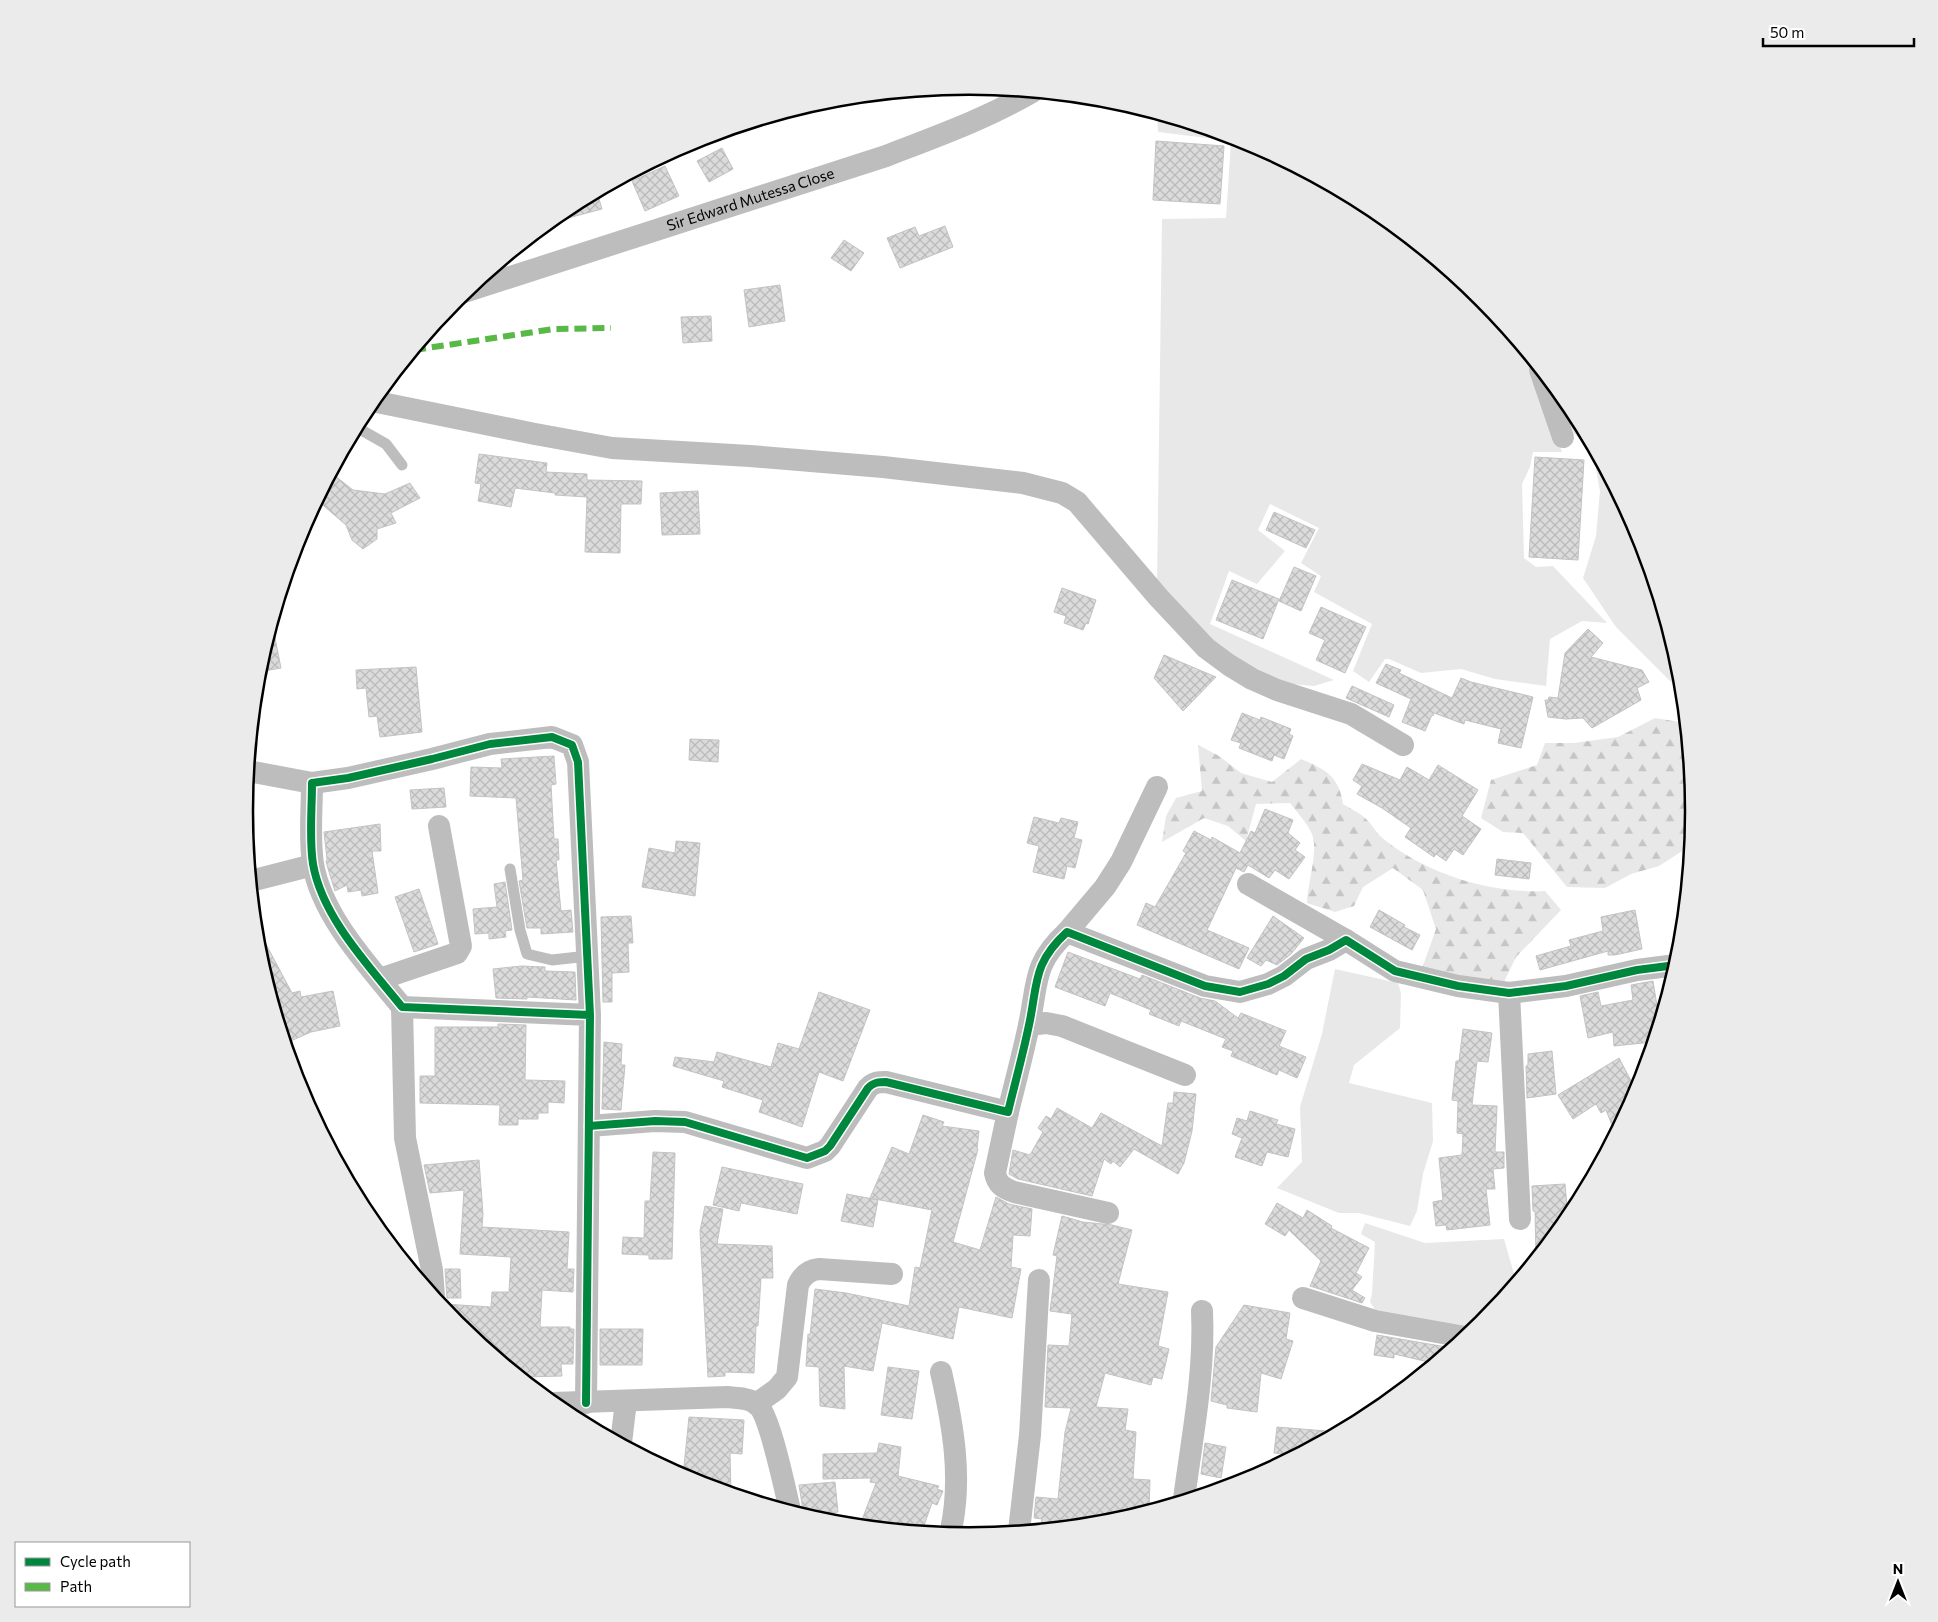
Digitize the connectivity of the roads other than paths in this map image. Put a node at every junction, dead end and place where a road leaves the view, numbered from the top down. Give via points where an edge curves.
1 (1022, 98) edge
2 (483, 286) edge
3 (1546, 388) edge
4 (381, 403) edge
5 (363, 431) edge
6 (1563, 437) dead end
7 (402, 464) dead end
8 (1403, 745) dead end
9 (255, 772) edge
10 (312, 783) junction
11 (1157, 787) dead end
12 (439, 826) dead end
13 (313, 866) junction
14 (510, 869) dead end
15 (257, 880) edge
16 (1248, 884) dead end
17 (1067, 932) junction
18 (1346, 940) junction
19 (588, 956) junction
20 (1668, 966) edge
21 (380, 979) junction
22 (1509, 993) junction
23 (402, 1007) junction
24 (590, 1015) junction
25 (1029, 1025) junction
26 (1185, 1075) dead end
27 (1008, 1112) junction
28 (589, 1126) junction
29 (1108, 1213) dead end
30 (1520, 1219) dead end
31 (892, 1274) dead end
32 (1039, 1280) dead end
33 (433, 1285) edge
34 (1303, 1298) dead end
35 (1202, 1312) dead end
36 (1456, 1335) edge
37 (941, 1372) dead end
38 (626, 1401) junction
39 (586, 1402) junction
40 (566, 1403) edge
41 (756, 1404) junction
42 (621, 1436) edge
43 (1185, 1493) edge
44 (788, 1504) edge
45 (1019, 1525) edge
46 (951, 1526) edge

1 - 2 street, Sir Edward Mutessa Close via 960,127 886,156
3 - 6 street
4 - 8 street via 612,448 883,467 1023,483 1062,493 1077,502 1206,648 1229,665 1277,690 1351,714
5 - 7 lane via 386,444
9 - 10 street
10 - 13 street
10 - 19 street via 348,778 490,744 552,737 572,745 578,762
11 - 17 street via 1122,862
12 - 21 street via 461,946 457,953
13 - 15 street
13 - 21 street via 323,896 338,924
14 - 19 lane via 520,930 528,954 552,960
16 - 18 street
17 - 18 street via 1205,986 1240,992 1268,984 1306,959
17 - 25 street via 1048,950 1039,970
18 - 22 street via 1395,971 1458,986
19 - 24 street
20 - 22 street via 1566,986
21 - 23 street
22 - 30 street
23 - 24 street
23 - 33 street via 404,1138
24 - 28 street
25 - 26 street via 1046,1023 1062,1026
25 - 27 street
27 - 28 street via 878,1082 868,1088 830,1146 807,1158 685,1122
27 - 29 street via 995,1173 1001,1186 1014,1192
28 - 39 street
31 - 41 street via 812,1269 801,1278 787,1377
32 - 45 street via 1030,1434
34 - 36 street via 1375,1321
35 - 43 street via 1202,1369
37 - 46 street via 953,1425 956,1459 956,1500
38 - 39 street
38 - 41 street via 727,1396
38 - 42 street
39 - 40 street
41 - 44 street via 766,1418

